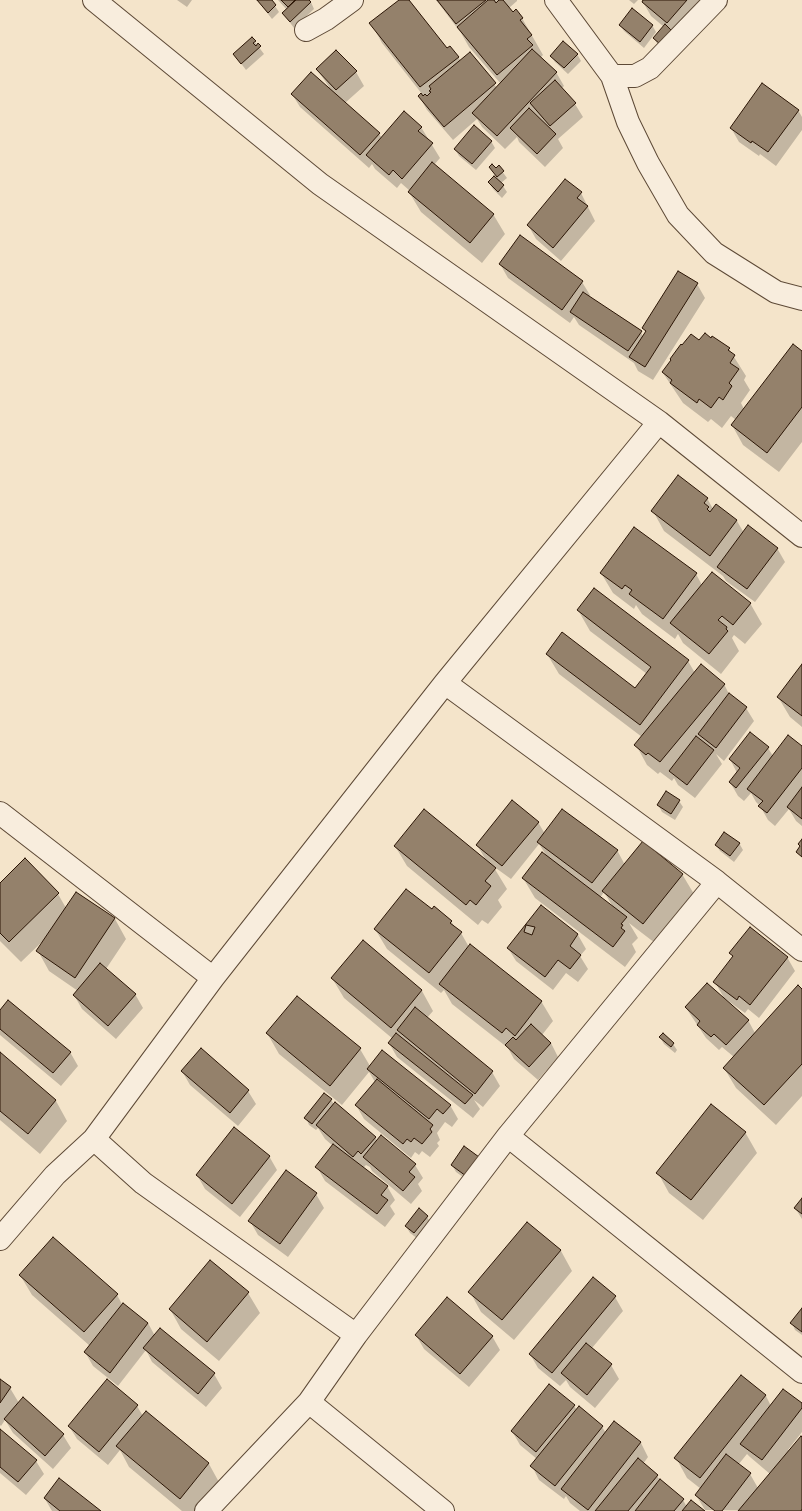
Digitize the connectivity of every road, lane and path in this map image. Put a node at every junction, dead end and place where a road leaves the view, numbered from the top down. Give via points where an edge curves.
1 (94, 0) edge
2 (352, 0) edge
3 (556, 0) edge
4 (716, 0) edge
5 (306, 30) dead end
6 (612, 76) junction
7 (802, 299) edge
8 (658, 422) junction
9 (802, 536) edge
10 (445, 683) junction
11 (0, 813) edge
12 (717, 882) junction
13 (802, 950) edge
14 (213, 978) junction
15 (508, 1136) junction
16 (94, 1139) junction
17 (0, 1239) edge
18 (356, 1335) junction
19 (802, 1372) edge
20 (309, 1402) junction
21 (206, 1511) edge
22 (442, 1511) edge

1 - 8 street via 320,184
2 - 5 street
3 - 6 street
4 - 6 street via 650,68 635,76
6 - 7 street via 628,122 678,215 714,253 776,292
8 - 9 street
8 - 10 street
10 - 12 street
10 - 14 street
11 - 14 street
12 - 13 street
12 - 15 street
14 - 16 street
15 - 18 street
15 - 19 street
16 - 17 street via 55,1175
16 - 18 street via 143,1183
18 - 20 street
20 - 21 street
20 - 22 street

